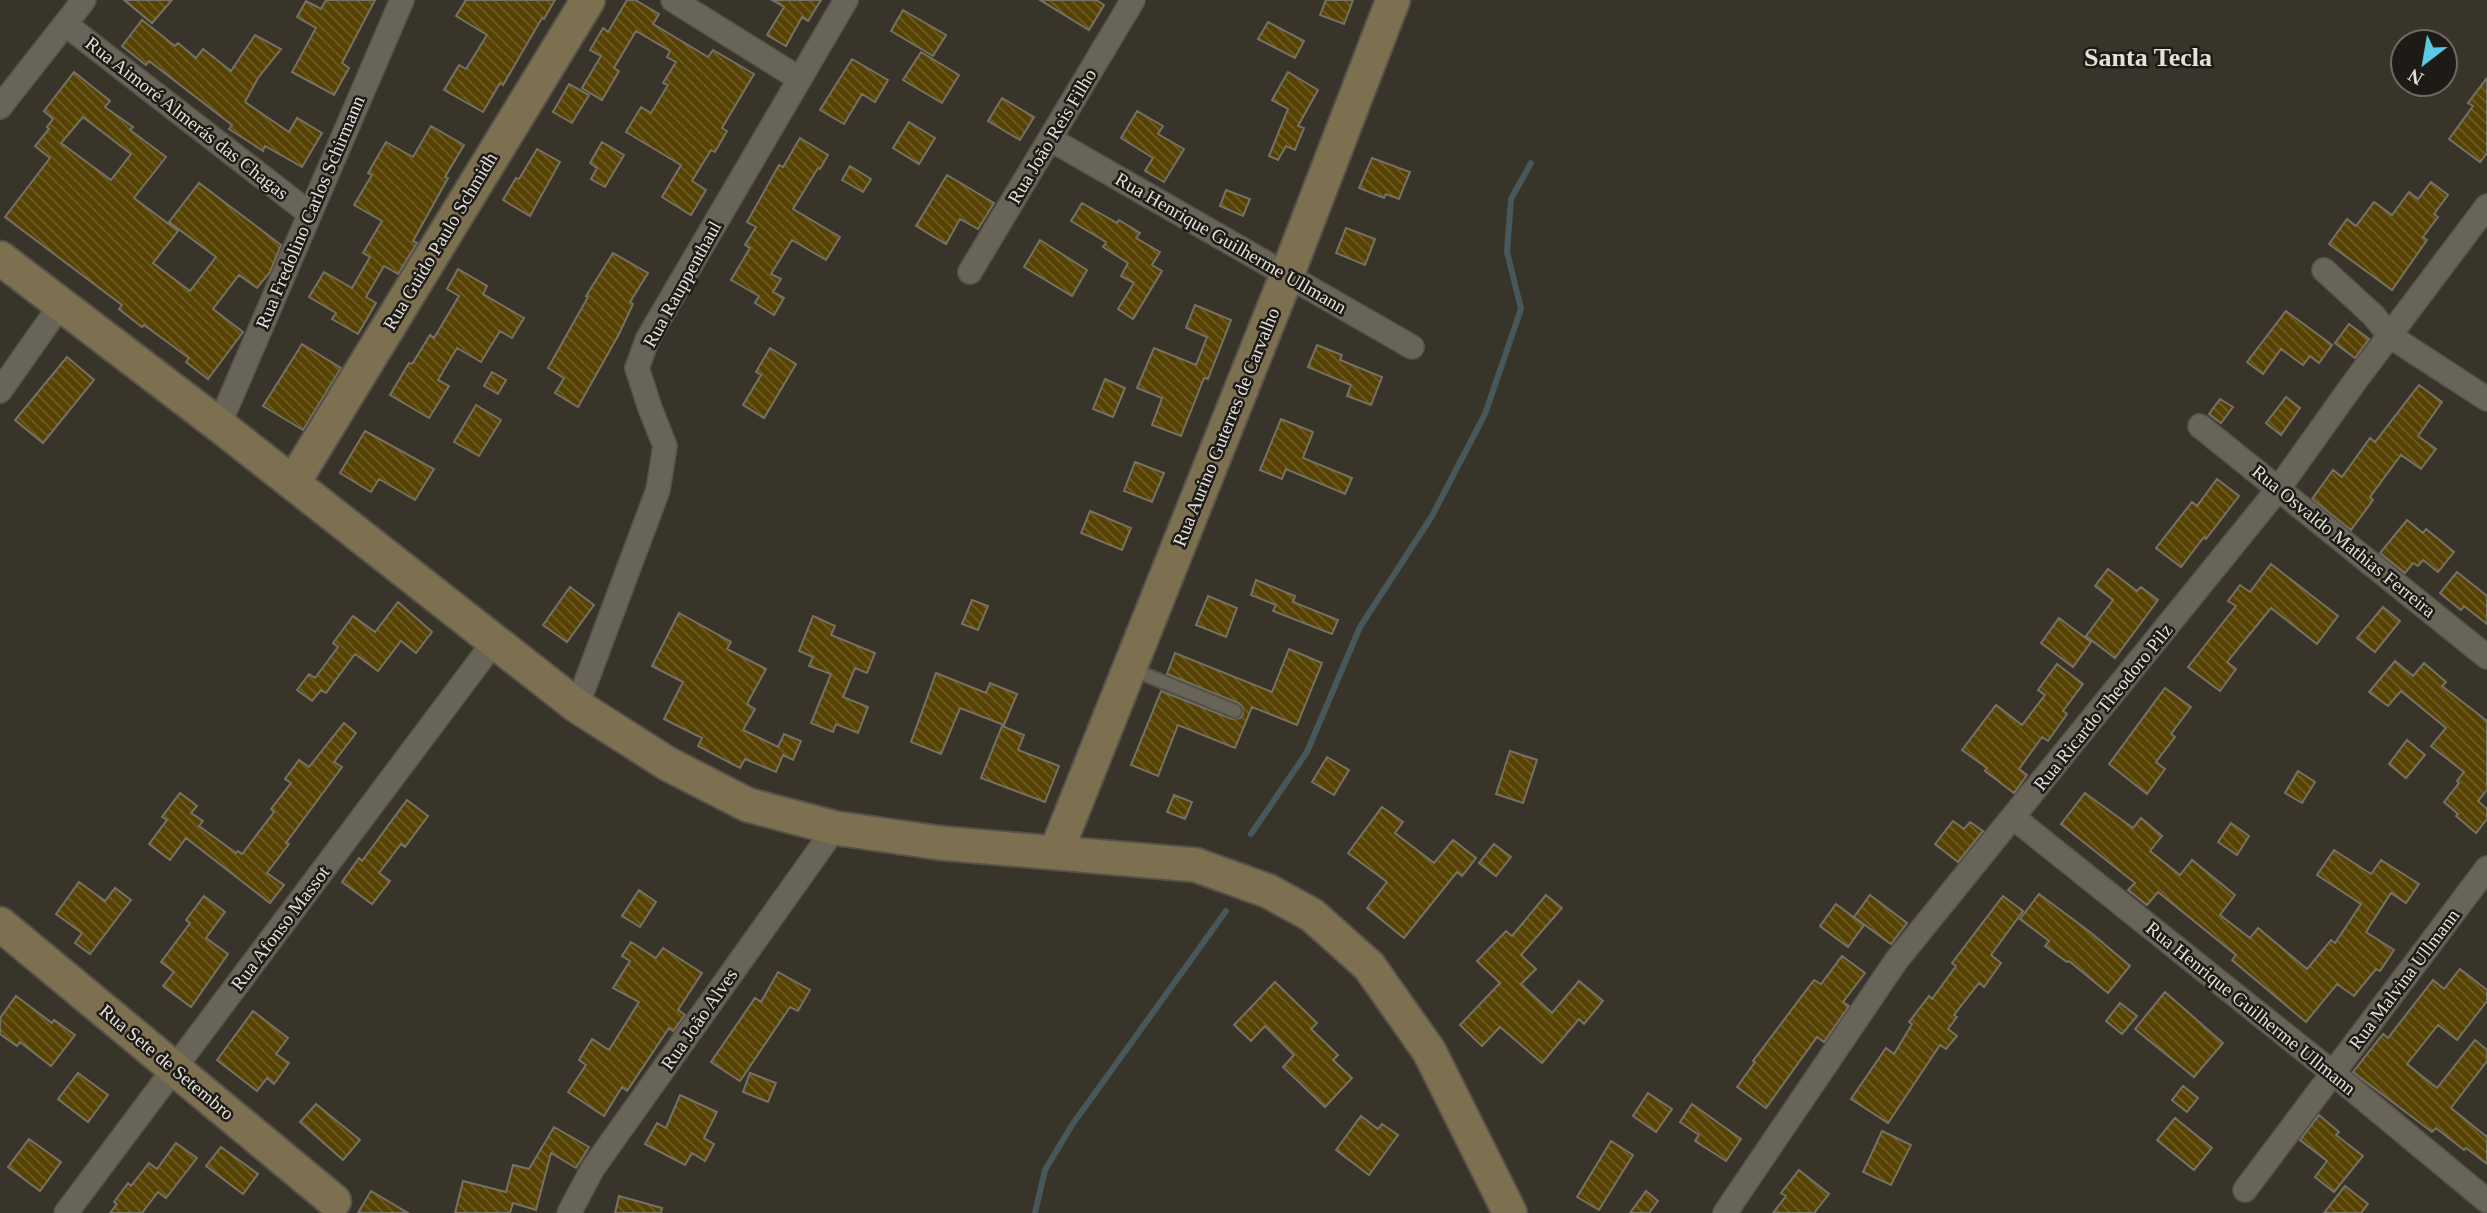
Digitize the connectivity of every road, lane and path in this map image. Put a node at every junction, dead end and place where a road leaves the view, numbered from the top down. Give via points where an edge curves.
1 (84, 0) edge
2 (402, 0) edge
3 (588, 0) edge
4 (673, 0) edge
5 (846, 0) edge
6 (1133, 0) edge
7 (1393, 0) edge
8 (65, 24) junction
9 (800, 79) junction
10 (0, 107) edge
11 (1050, 139) junction
12 (2487, 206) edge
13 (309, 213) junction
14 (0, 258) edge
15 (2324, 270) dead end
16 (970, 272) dead end
17 (1287, 275) junction
18 (62, 303) junction
19 (2390, 336) junction
20 (1412, 347) dead end
21 (0, 391) edge
22 (2487, 399) edge
23 (219, 425) junction
24 (2200, 426) dead end
25 (293, 483) junction
26 (2279, 488) junction
27 (494, 642) junction
28 (2487, 657) edge
29 (1129, 668) junction
30 (577, 706) junction
31 (1235, 711) dead end
32 (2014, 818) junction
33 (835, 828) junction
34 (1056, 852) junction
35 (2487, 868) edge
36 (0, 924) edge
37 (174, 1068) junction
38 (2334, 1074) junction
39 (2245, 1190) dead end
40 (334, 1201) dead end
41 (2487, 1201) edge
42 (66, 1213) edge
43 (569, 1213) edge
44 (1510, 1213) edge
45 (1725, 1213) edge

1 - 8 street
2 - 13 street, Rua Fredolino Carlos Schirmann
3 - 25 street, Rua Guido Paulo Schmidh
4 - 9 street
5 - 9 street, Rua Rauppenthaul
6 - 11 street, Rua João Reis Filho
7 - 17 street, Rua Aurino Guterres de Carvalho
8 - 10 street
8 - 13 street, Rua Aimoré Almerás das Chagas
9 - 30 street, Rua Rauppenthaul via 648,338 637,368 665,446 660,479
11 - 16 street, Rua João Reis Filho
11 - 17 street, Rua Henrique Guilherme Ullmann
12 - 19 street, Rua Ricardo Theodoro Pilz
13 - 23 street, Rua Fredolino Carlos Schirmann
14 - 18 street
15 - 19 street
17 - 20 street, Rua Henrique Guilherme Ullmann
17 - 29 street, Rua Aurino Guterres de Carvalho
18 - 21 street
18 - 23 street
19 - 22 street
19 - 26 street, Rua Ricardo Theodoro Pilz
23 - 25 street
24 - 26 street, Rua Osvaldo Mathias Ferreira
25 - 27 street
26 - 28 street, Rua Osvaldo Mathias Ferreira
26 - 32 street, Rua Ricardo Theodoro Pilz
27 - 30 street
27 - 37 street, Rua Afonso Massot
29 - 31 lane
29 - 34 street, Rua Aurino Guterres de Carvalho
30 - 33 street via 667,764 748,805
32 - 38 street, Rua Henrique Guilherme Ullmann
32 - 45 street, Rua Ricardo Theodoro Pilz via 1896,961
33 - 34 street via 940,843
33 - 43 street, Rua João Alves via 593,1168
34 - 44 street via 1196,865 1268,891 1312,915 1369,966 1429,1051
35 - 38 street, Rua Malvina Ullmann
36 - 37 street, Rua Sete de Setembro
37 - 40 street, Rua Sete de Setembro
37 - 42 street, Rua Afonso Massot
38 - 39 street, Rua Malvina Ullmann
38 - 41 street, Rua Henrique Guilherme Ullmann

